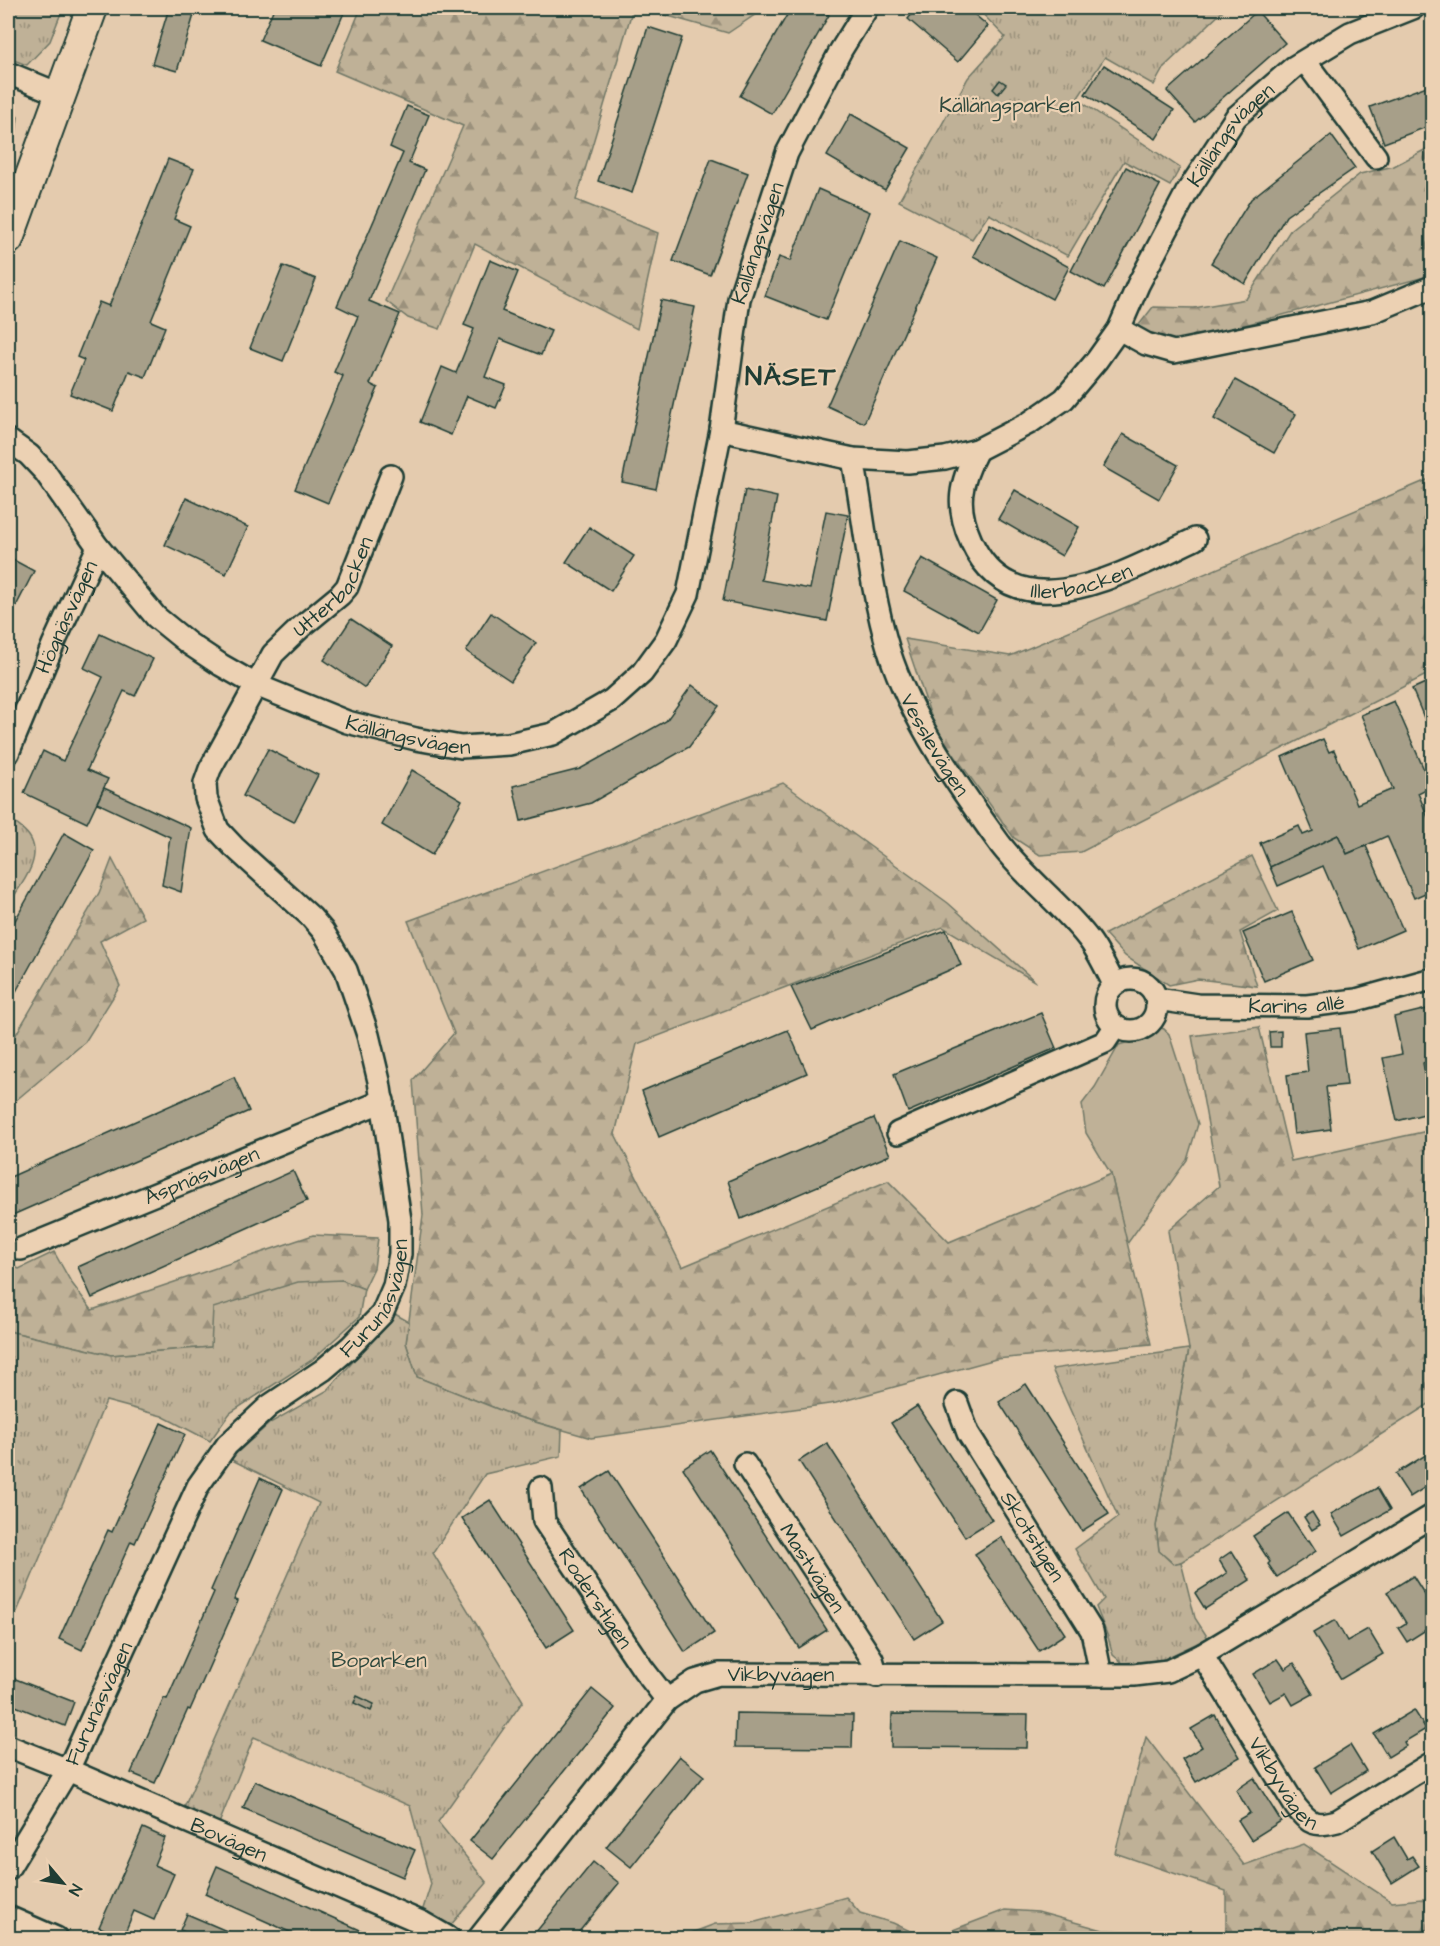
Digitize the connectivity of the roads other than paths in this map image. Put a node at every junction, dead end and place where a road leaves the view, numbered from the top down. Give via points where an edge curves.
1 (92, 8) edge
2 (867, 8) edge
3 (1413, 8) edge
4 (1305, 61) junction
5 (8, 73) edge
6 (59, 94) junction
7 (1376, 157) dead end
8 (8, 239) edge
9 (1432, 287) edge
10 (1119, 329) junction
11 (721, 430) junction
12 (8, 440) edge
13 (977, 450) junction
14 (853, 459) junction
15 (391, 476) dead end
16 (1195, 539) dead end
17 (98, 547) junction
18 (256, 685) junction
19 (8, 753) edge
20 (1432, 979) edge
21 (1114, 984) junction
22 (1157, 999) junction
23 (1115, 1026) junction
24 (383, 1101) junction
25 (898, 1133) dead end
26 (21, 1249) dead end
27 (957, 1403) dead end
28 (745, 1464) dead end
29 (541, 1488) dead end
30 (1432, 1516) edge
31 (1202, 1656) junction
32 (1101, 1675) junction
33 (877, 1676) junction
34 (667, 1700) junction
35 (8, 1746) edge
36 (1432, 1763) edge
37 (68, 1770) junction
38 (8, 1869) edge
39 (8, 1917) edge
40 (56, 1938) edge
41 (449, 1938) edge
42 (479, 1938) edge

1 - 6 main road
2 - 11 street, Källängsvägen via 787,153 739,299
3 - 4 street, Källängsvägen via 1350,33
4 - 7 street
4 - 10 street, Källängsvägen via 1236,117 1187,192
5 - 6 street
6 - 8 main road
9 - 10 street via 1372,312 1174,352 1146,344
10 - 13 street, Källängsvägen via 1064,399 1029,423
11 - 14 street, Källängsvägen
11 - 18 street, Källängsvägen via 688,594 676,620 642,673 612,700 581,719 553,734 509,744 461,747 347,722
12 - 17 street, Källängsvägen via 45,472
13 - 14 street, Källängsvägen via 908,462
13 - 16 street, Illerbacken via 965,472 962,488 960,506 965,527 989,569 1012,585 1043,592 1077,588 1122,573
14 - 21 street, Vesslevägen via 873,589 890,652 910,702 929,740 1001,845 1088,938
15 - 18 street, Utterbacken via 347,587 273,654
17 - 18 street, Källängsvägen via 156,617 188,643
17 - 19 street, Högnäsvägen
18 - 24 street, Furunäsvägen via 210,769 205,783 206,798 218,830 311,917 346,970 368,1035
20 - 22 street, Karins allé via 1356,1000 1307,1006 1197,1005
21 - 22 street via 1131,978 1139,980 1147,984
21 - 23 street via 1104,1005
22 - 23 street via 1149,1024 1132,1032
23 - 25 street via 1105,1042
24 - 26 street, Aspnäsvägen
24 - 37 street, Furunäsvägen via 400,1220 400,1254 394,1286 382,1314 330,1365 269,1406 227,1445 198,1486
27 - 32 street, Skotstigen via 968,1433 1092,1630
28 - 33 street, Mastvägen via 872,1659
29 - 34 street, Roderstigen via 544,1521
30 - 31 street, Vikbyvägen
31 - 32 street, Vikbyvägen via 1168,1671
31 - 36 street, Vikbyvägen via 1307,1820 1323,1825 1337,1821
32 - 33 street, Vikbyvägen
33 - 34 street, Vikbyvägen via 719,1674 695,1681
34 - 42 street, Vikbyvägen
35 - 37 street, Bovägen
37 - 38 street, Furunäsvägen
37 - 41 street, Bovägen via 423,1923
39 - 40 street

